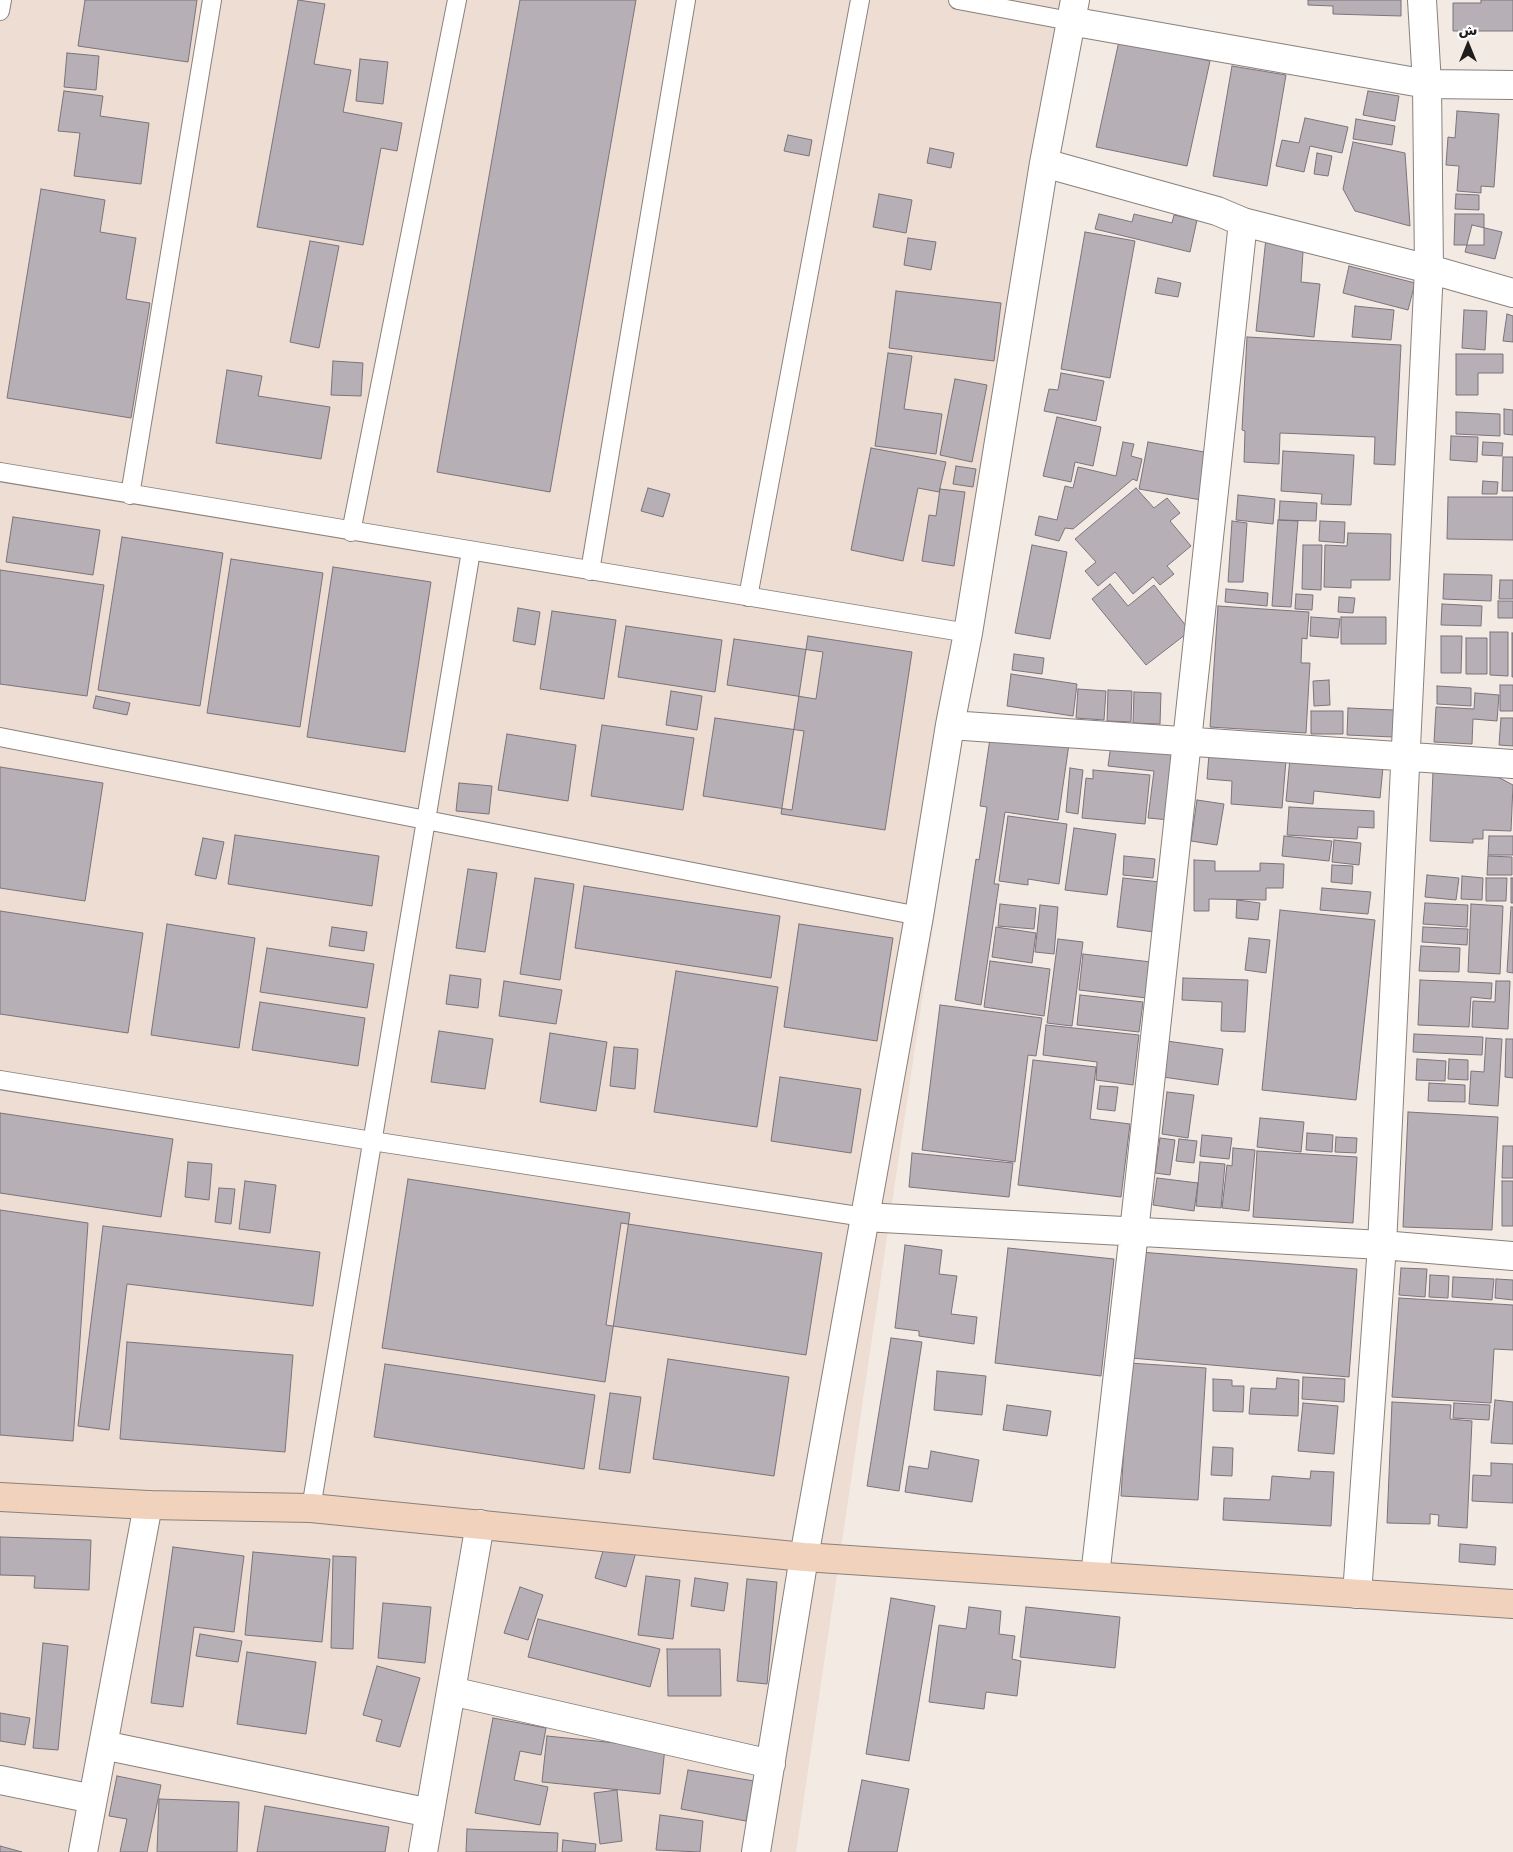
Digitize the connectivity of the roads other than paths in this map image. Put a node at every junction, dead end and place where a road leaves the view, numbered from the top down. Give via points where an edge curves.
1 (2, 0) edge
2 (212, 0) edge
3 (457, 0) edge
4 (686, 0) edge
5 (860, 0) edge
6 (958, 0) edge
7 (1422, 0) edge
8 (1072, 10) edge
9 (0, 11) edge
10 (1427, 84) junction
11 (1513, 85) edge
12 (1044, 164) junction
13 (1243, 222) junction
14 (1429, 269) junction
15 (1513, 292) edge
16 (0, 472) edge
17 (130, 495) junction
18 (351, 532) junction
19 (471, 551) junction
20 (590, 571) junction
21 (748, 597) junction
22 (968, 634) junction
23 (950, 725) junction
24 (0, 737) edge
25 (1186, 742) junction
26 (1406, 757) junction
27 (1513, 764) edge
28 (425, 821) junction
29 (919, 916) junction
30 (0, 1080) edge
31 (372, 1141) junction
32 (864, 1217) junction
33 (1134, 1232) junction
34 (1382, 1244) junction
35 (1513, 1256) edge
36 (0, 1497) edge
37 (148, 1505) junction
38 (311, 1508) junction
39 (480, 1524) junction
40 (804, 1558) junction
41 (1095, 1576) junction
42 (1357, 1594) junction
43 (1513, 1604) edge
44 (451, 1691) junction
45 (103, 1745) junction
46 (771, 1764) junction
47 (0, 1780) edge
48 (93, 1799) junction
49 (430, 1813) junction
50 (83, 1852) edge
51 (423, 1852) edge
52 (756, 1852) edge

1 - 9 lane
2 - 17 lane
3 - 18 lane
4 - 20 lane
5 - 21 lane
6 - 8 lane
7 - 10 street
8 - 10 street
8 - 12 street
10 - 11 street
10 - 14 street
12 - 13 street
12 - 22 street
13 - 14 street
13 - 25 street
14 - 15 street
14 - 26 street
16 - 17 lane
17 - 18 lane
18 - 19 lane
19 - 20 lane
19 - 28 lane
20 - 21 lane
21 - 22 lane
22 - 23 street
23 - 25 street
23 - 29 street
24 - 28 lane
25 - 26 street
25 - 33 street
26 - 27 street
26 - 34 street
28 - 29 lane
28 - 31 lane
29 - 32 street
30 - 31 lane
31 - 32 lane
31 - 38 lane
32 - 33 street
32 - 40 street
33 - 34 street
33 - 41 street
34 - 35 street
34 - 42 street
36 - 37 street
37 - 38 street
37 - 45 street
38 - 39 street
39 - 40 street
39 - 44 street
40 - 41 street
40 - 46 street
41 - 42 street
42 - 43 street
44 - 46 street
44 - 49 street
45 - 48 street
45 - 49 street
46 - 52 street
47 - 48 street
48 - 50 street
49 - 51 street

